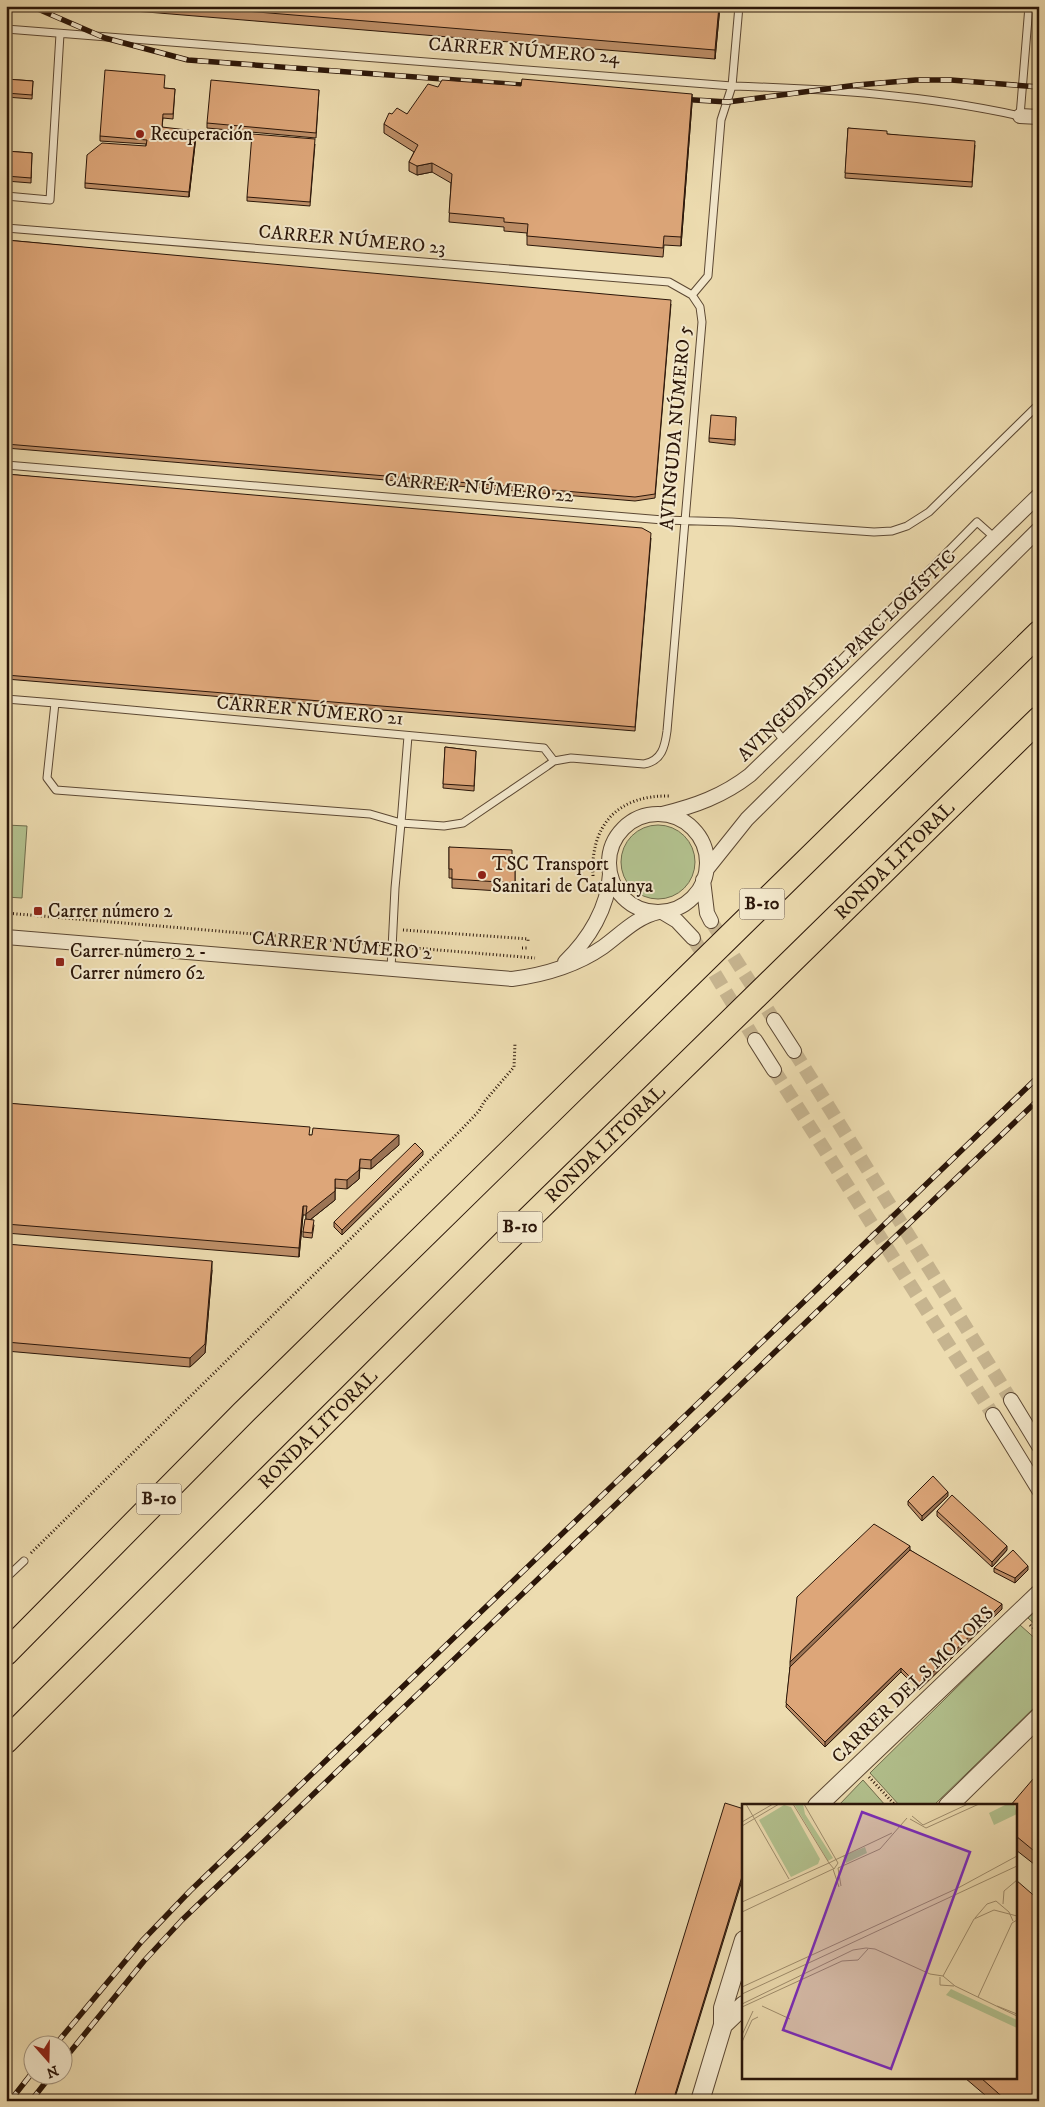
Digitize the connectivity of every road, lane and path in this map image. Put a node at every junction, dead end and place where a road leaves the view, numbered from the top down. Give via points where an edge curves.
1 (739, 6) edge
2 (1029, 6) edge
3 (6, 29) edge
4 (60, 34) junction
5 (732, 86) junction
6 (1020, 116) junction
7 (1039, 117) edge
8 (6, 196) edge
9 (6, 228) edge
10 (692, 295) junction
11 (1039, 404) edge
12 (6, 465) edge
13 (1039, 495) edge
14 (684, 521) junction
15 (1039, 529) edge
16 (995, 538) junction
17 (1039, 633) edge
18 (6, 699) edge
19 (55, 704) junction
20 (1039, 719) edge
21 (408, 736) junction
22 (785, 742) junction
23 (554, 762) junction
24 (662, 814) junction
25 (401, 822) junction
26 (610, 872) junction
27 (705, 875) junction
28 (660, 912) junction
29 (6, 913) edge
30 (710, 921) tunnel mouth
31 (393, 929) junction
32 (6, 937) edge
33 (693, 938) tunnel mouth
34 (528, 941) dead end
35 (376, 945) dead end
36 (522, 948) dead end
37 (528, 948) dead end
38 (559, 968) junction
39 (391, 969) junction
40 (774, 1020) tunnel mouth
41 (755, 1040) tunnel mouth
42 (515, 1043) dead end
43 (794, 1051) tunnel mouth
44 (774, 1070) tunnel mouth
45 (1010, 1400) tunnel mouth
46 (993, 1415) tunnel mouth
47 (1039, 1446) edge
48 (1039, 1490) edge
49 (24, 1561) joint
50 (6, 1578) edge
51 (1039, 1594) edge
52 (6, 1653) edge
53 (1039, 1716) edge
54 (6, 1741) edge
55 (867, 1774) dead end
56 (819, 1804) edge
57 (894, 1804) edge
58 (950, 1804) edge
59 (742, 1946) edge
60 (742, 2007) edge
61 (723, 2025) junction
62 (700, 2101) edge

1 - 5 lane
2 - 6 lane
3 - 4 lane, CARRER NÚMERO 24
4 - 5 lane, CARRER NÚMERO 24
4 - 8 lane via 50,200
5 - 6 lane, CARRER NÚMERO 24 via 828,89 976,106
5 - 10 lane via 721,120 708,276
6 - 7 street, CARRER NÚMERO 24
9 - 10 lane, CARRER NÚMERO 23 via 669,282
10 - 14 lane, AVINGUDA NÚMERO 5 via 700,307 702,322
11 - 14 lane, CARRER NÚMERO 22 via 941,502 920,519 892,531 851,532
12 - 14 lane, CARRER NÚMERO 22
13 - 16 street, AVINGUDA DEL PARC LOGÍSTIC
14 - 23 lane, AVINGUDA NÚMERO 5 via 666,743 659,756 644,764 571,758
15 - 27 street via 746,818
16 - 22 street, AVINGUDA DEL PARC LOGÍSTIC
16 - 22 lane via 977,522 774,728
17 - 52 highway, B-10 via 243,1413
18 - 19 lane, CARRER NÚMERO 21
19 - 21 lane, CARRER NÚMERO 21
19 - 25 lane via 47,778 56,790 370,814
20 - 54 highway, RONDA LITORAL / B-10 via 511,1236
21 - 23 lane, CARRER NÚMERO 21 via 544,748
21 - 25 lane
22 - 24 street, AVINGUDA DEL PARC LOGÍSTIC via 736,786 702,803
23 - 25 lane via 471,818 454,825
24 - 26 street via 634,820 622,830 614,842
24 - 27 street via 678,818 697,833 706,854
25 - 31 lane
26 - 28 street via 624,898 637,907
26 - 38 street via 607,893 595,923 578,949
27 - 28 street via 693,897 681,906
27 - 30 street
28 - 33 street via 677,921
28 - 38 street, CARRER NÚMERO 2 via 640,918 601,948
29 - 35 path
31 - 34 path
31 - 39 lane
32 - 39 street, CARRER NÚMERO 2
36 - 37 path
38 - 39 street, CARRER NÚMERO 2 via 512,979
40 - 43 street
41 - 44 street
42 - 49 path via 514,1067 461,1130
45 - 47 street
46 - 48 street
49 - 50 lane
51 - 56 street, CARRER DELS MOTORS
53 - 58 street
55 - 57 path, CARRER DELS MOTORS
59 - 61 street via 723,2008
60 - 61 street
61 - 62 street

